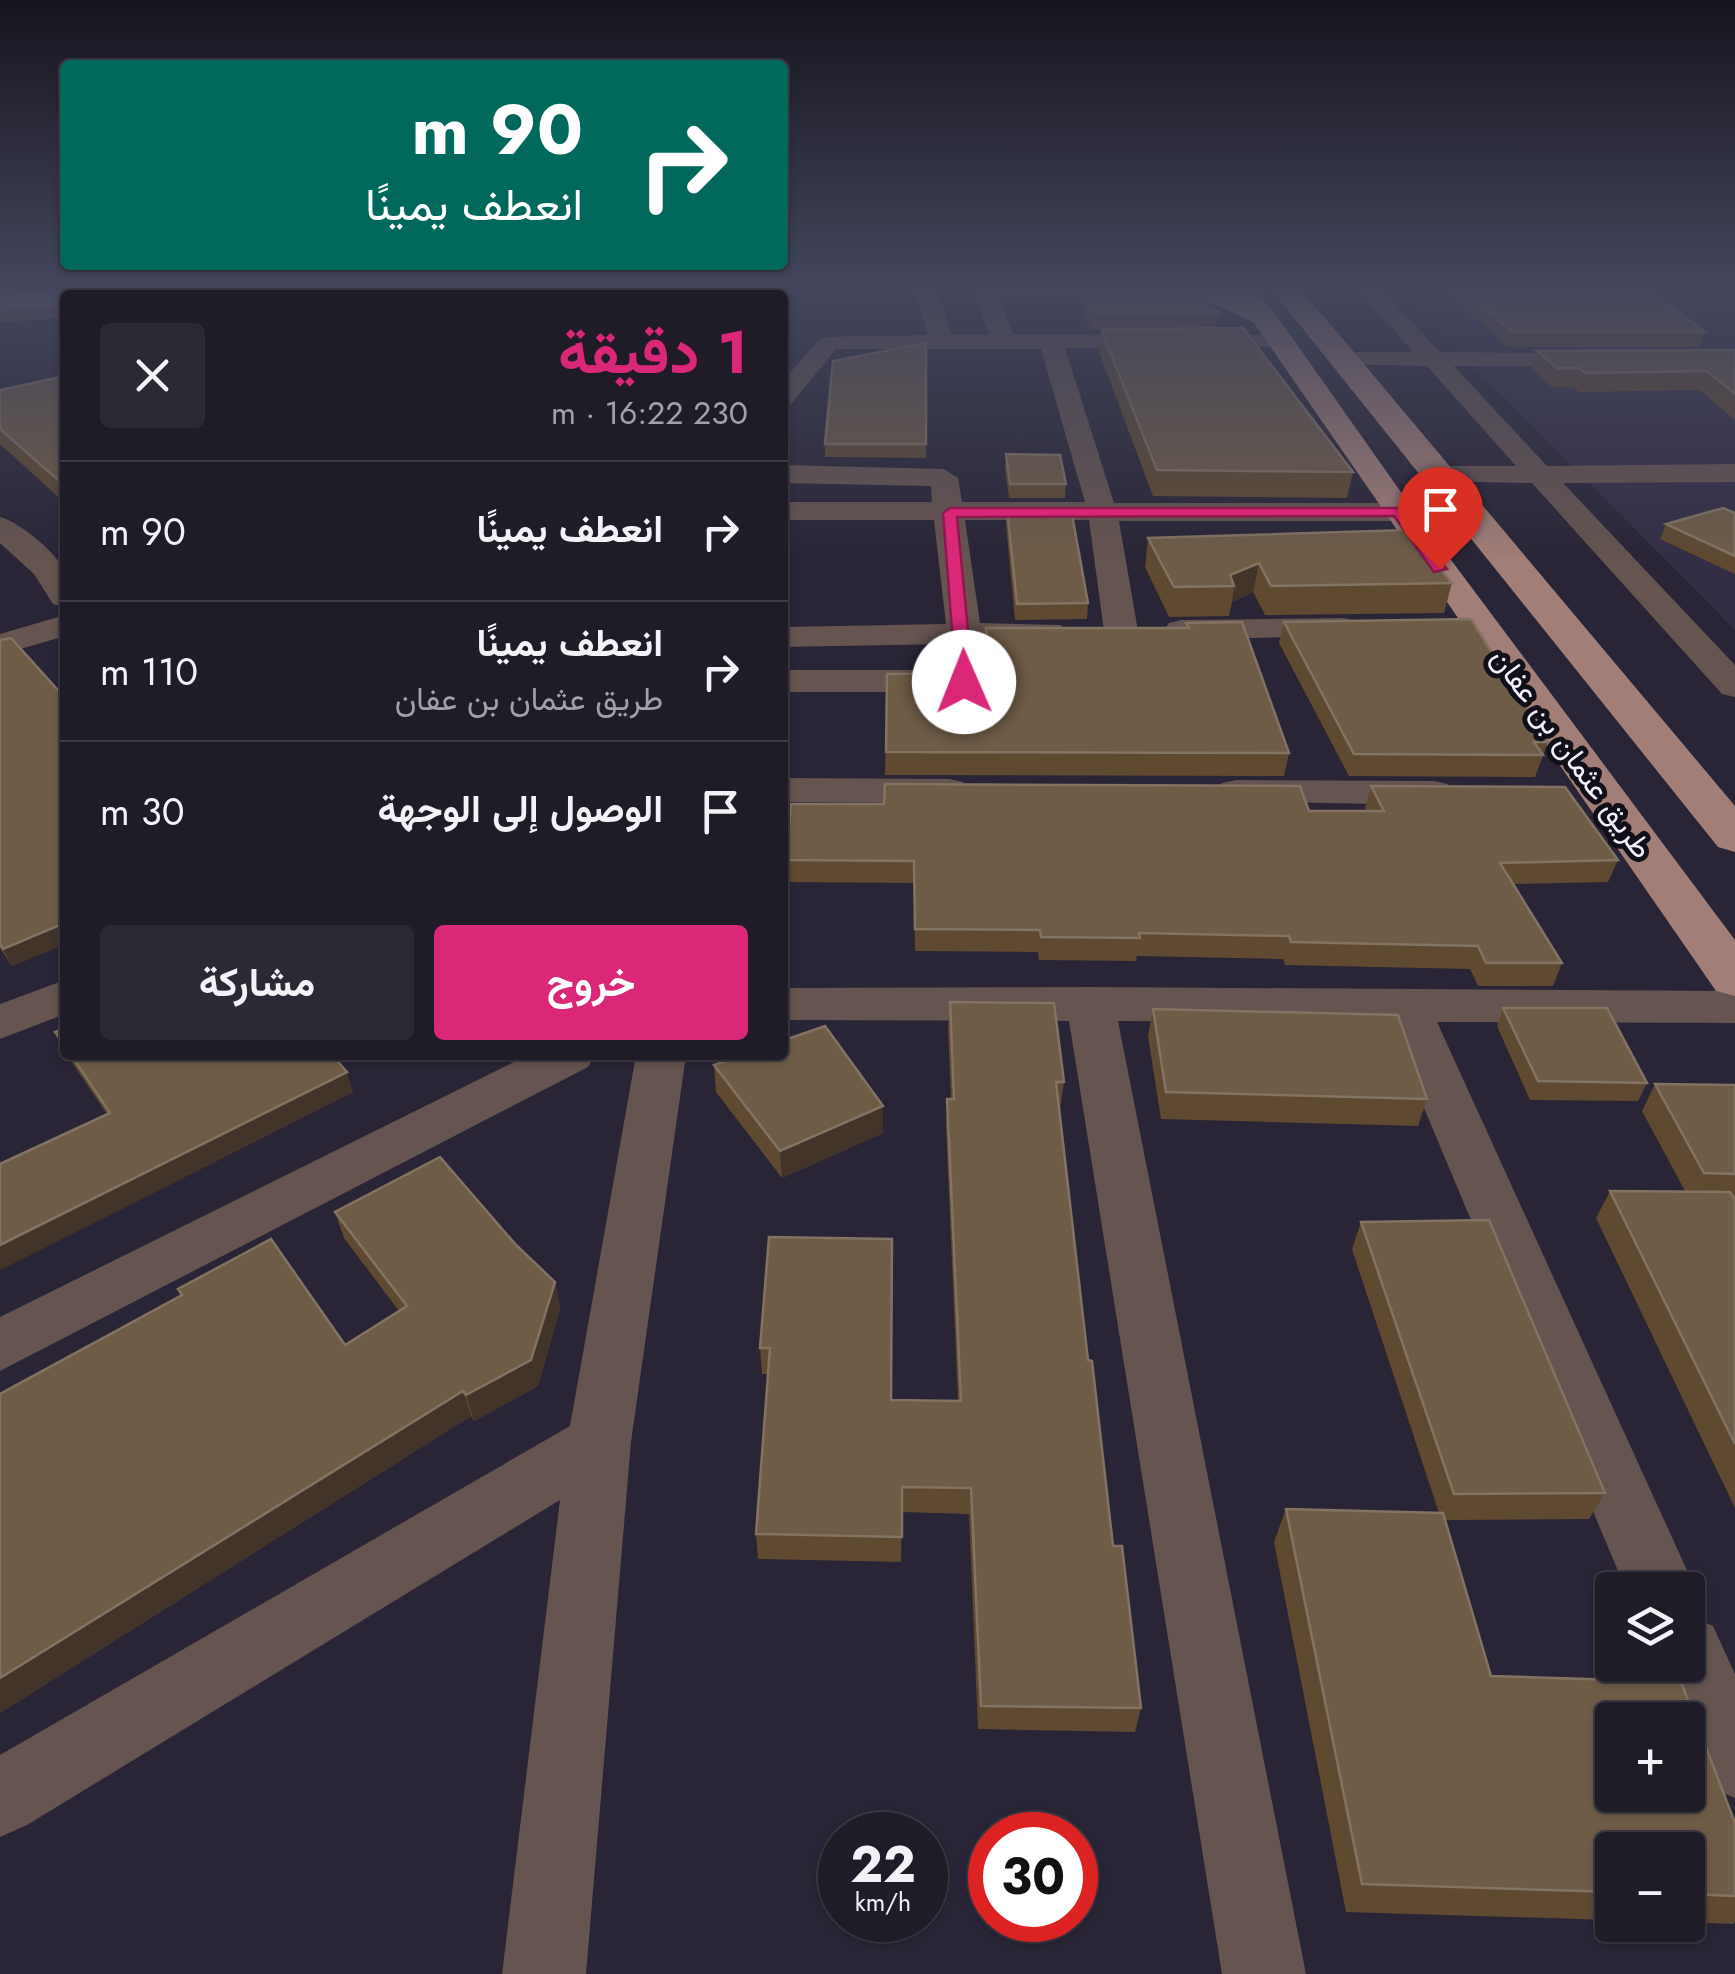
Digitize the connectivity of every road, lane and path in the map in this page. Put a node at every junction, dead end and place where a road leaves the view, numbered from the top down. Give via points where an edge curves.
1 (1062, 376) edge
2 (1320, 376) edge
3 (1360, 376) edge
4 (1447, 376) edge
5 (788, 474) edge
6 (1440, 475) junction
7 (1539, 476) junction
8 (1732, 489) edge
9 (1560, 500) junction
10 (1464, 504) junction
11 (788, 511) edge
12 (1398, 512) junction
13 (950, 513) junction
14 (1103, 514) junction
15 (0, 526) edge
16 (56, 565) edge
17 (1441, 626) edge
18 (1481, 626) junction
19 (60, 627) edge
20 (1381, 627) edge
21 (1121, 631) junction
22 (964, 634) junction
23 (788, 637) edge
24 (0, 645) edge
25 (788, 681) edge
26 (1735, 686) edge
27 (788, 790) edge
28 (982, 791) edge
29 (1201, 792) edge
30 (1480, 793) edge
31 (1735, 837) edge
32 (1735, 978) edge
33 (60, 998) edge
34 (1090, 1003) junction
35 (1404, 1003) junction
36 (788, 1004) edge
37 (1735, 1006) edge
38 (0, 1024) edge
39 (560, 1060) edge
40 (660, 1060) edge
41 (0, 1346) edge
42 (599, 1442) junction
43 (1653, 1572) edge
44 (1701, 1682) edge
45 (1735, 1760) edge
46 (0, 1798) edge
47 (544, 1974) edge
48 (1264, 1974) edge

1 - 14 street
2 - 12 main road, طريق عثمان بن عفان
3 - 6 main road, طريق عثمان بن عفان
4 - 7 street
5 - 13 street via 944,478
6 - 7 street
6 - 10 main road, طريق عثمان بن عفان
7 - 8 street via 1692,474
7 - 9 street
8 - 9 street
9 - 10 street
9 - 26 street
10 - 31 main road, طريق عثمان بن عفان
11 - 13 street
12 - 14 street
12 - 18 main road, طريق عثمان بن عفان
13 - 14 street
13 - 22 street
14 - 21 street
15 - 16 street
17 - 18 street
18 - 32 main road, طريق عثمان بن عفان via 1579,793
19 - 24 street
20 - 21 street
21 - 22 street
22 - 23 street
22 - 25 street via 964,682
27 - 28 street
29 - 30 street
33 - 38 street
34 - 35 street
34 - 36 street
34 - 48 street
35 - 37 street
35 - 43 street
39 - 41 street
40 - 42 street
42 - 46 street
42 - 47 street
44 - 45 street

